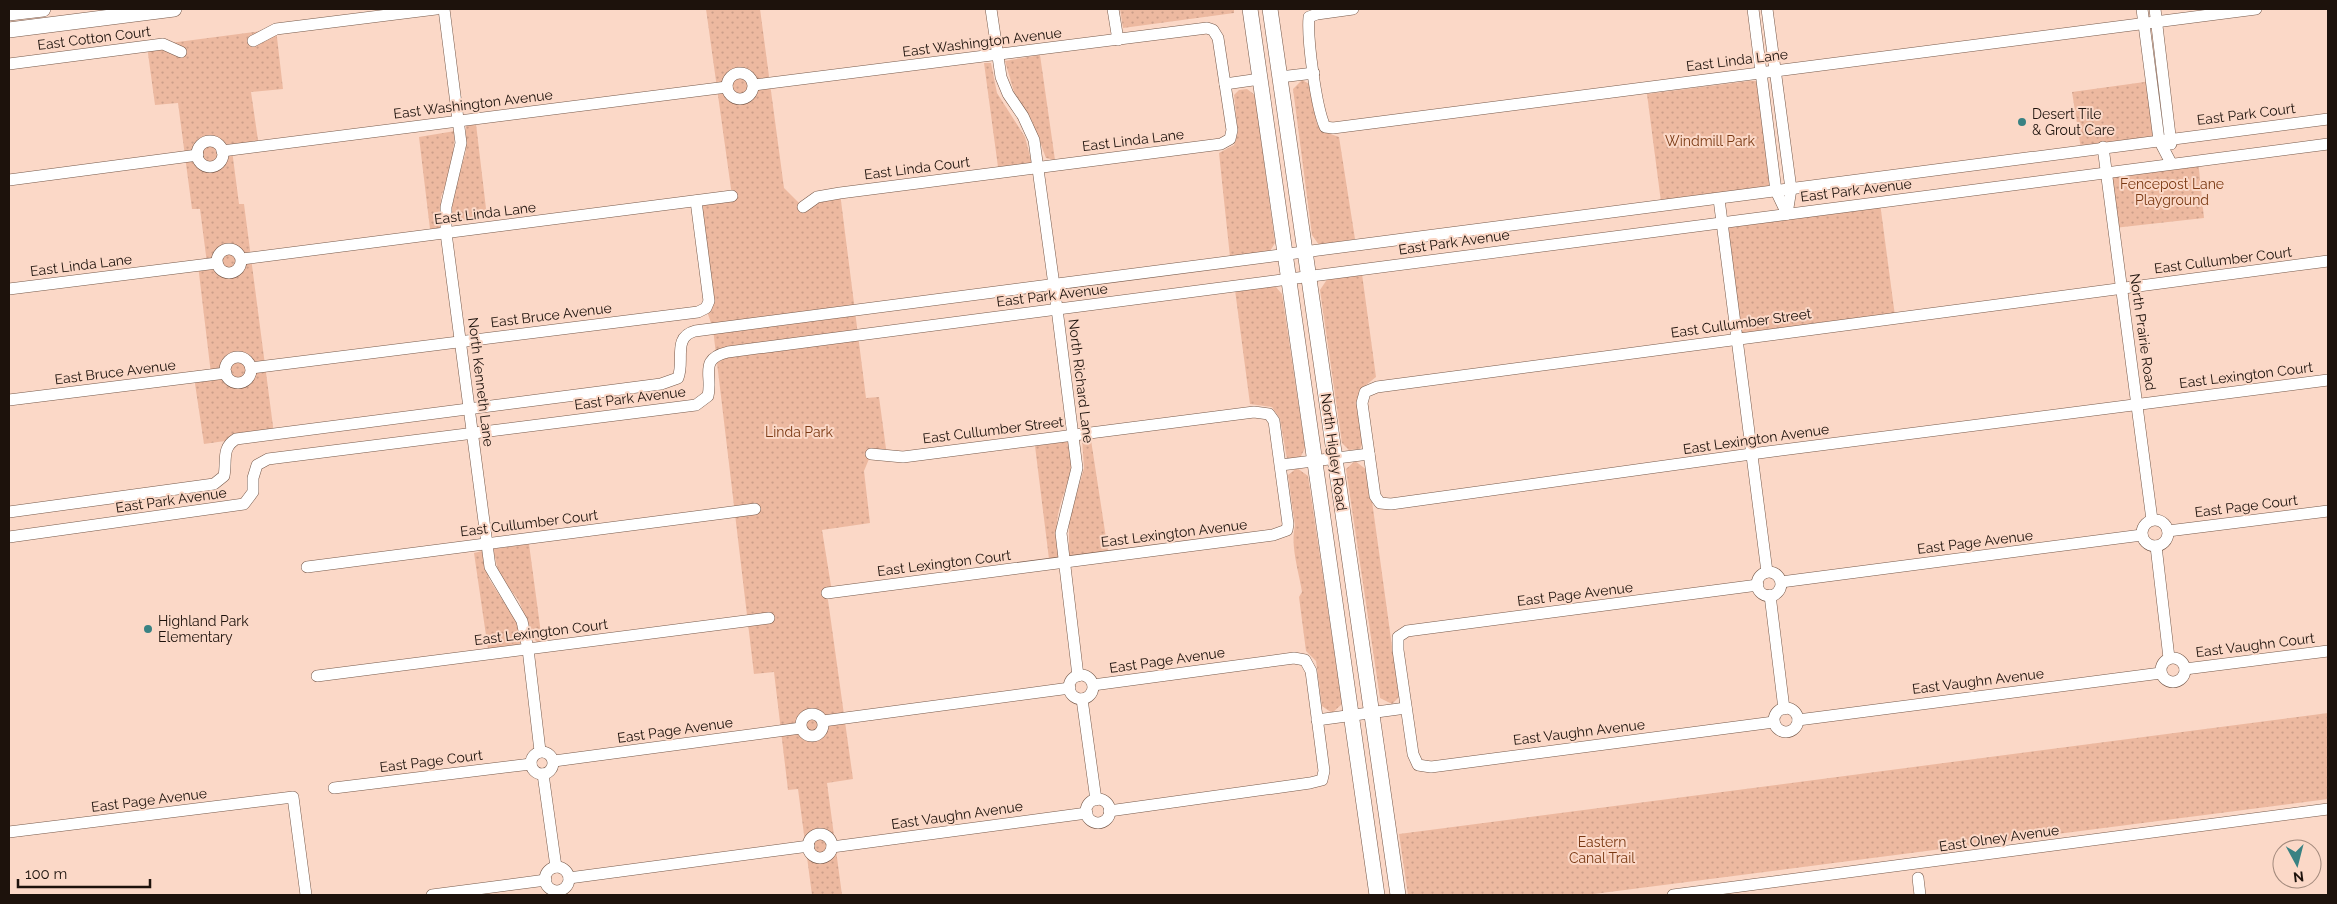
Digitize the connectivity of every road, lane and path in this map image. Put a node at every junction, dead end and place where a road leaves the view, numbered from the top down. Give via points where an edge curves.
1 (43, 9) edge
2 (174, 9) edge
3 (436, 9) edge
4 (444, 9) edge
5 (991, 9) edge
6 (1114, 9) edge
7 (1250, 9) edge
8 (1270, 9) edge
9 (1353, 9) edge
10 (1753, 9) edge
11 (1767, 9) edge
12 (2142, 9) edge
13 (2155, 9) edge
14 (2256, 9) edge
15 (9, 13) edge
16 (2151, 22) junction
17 (9, 30) edge
18 (1118, 40) junction
19 (253, 41) dead end
20 (182, 52) dead end
21 (997, 55) junction
22 (9, 64) edge
23 (1775, 70) junction
24 (1761, 72) junction
25 (1314, 73) junction
26 (1280, 77) junction
27 (1260, 79) junction
28 (1224, 84) junction
29 (754, 86) junction
30 (727, 87) junction
31 (2328, 118) edge
32 (459, 121) junction
33 (2166, 139) junction
34 (2328, 144) edge
35 (2103, 147) junction
36 (222, 151) junction
37 (198, 155) junction
38 (2171, 163) junction
39 (1039, 167) junction
40 (2107, 173) junction
41 (9, 180) edge
42 (1791, 189) junction
43 (1776, 191) junction
44 (732, 196) dead end
45 (1719, 199) junction
46 (696, 201) junction
47 (803, 207) dead end
48 (1787, 214) junction
49 (1722, 222) junction
50 (446, 233) junction
51 (1305, 252) junction
52 (1285, 254) junction
53 (242, 260) junction
54 (2328, 261) edge
55 (217, 262) junction
56 (1309, 277) junction
57 (1289, 279) junction
58 (1054, 285) junction
59 (2122, 288) junction
60 (9, 289) edge
61 (1057, 310) junction
62 (1737, 338) junction
63 (461, 341) junction
64 (251, 368) junction
65 (226, 373) junction
66 (2328, 380) edge
67 (9, 400) edge
68 (2137, 404) junction
69 (470, 408) junction
70 (472, 434) junction
71 (1074, 435) junction
72 (871, 454) dead end
73 (1369, 454) junction
74 (1752, 454) junction
75 (1335, 458) junction
76 (1315, 461) junction
77 (1281, 466) junction
78 (756, 508) dead end
79 (2328, 510) edge
80 (9, 512) edge
81 (2152, 520) junction
82 (2168, 531) junction
83 (2142, 535) junction
84 (9, 537) edge
85 (486, 544) junction
86 (2156, 546) junction
87 (1065, 562) junction
88 (307, 567) dead end
89 (1767, 572) junction
90 (1781, 582) junction
91 (1758, 586) junction
92 (827, 593) dead end
93 (1770, 595) junction
94 (769, 618) dead end
95 (528, 649) junction
96 (2328, 651) edge
97 (2169, 658) junction
98 (2186, 669) junction
99 (2161, 672) junction
100 (317, 676) dead end
101 (1078, 676) junction
102 (1093, 685) junction
103 (1070, 688) junction
104 (1082, 699) junction
105 (1406, 708) junction
106 (1784, 708) junction
107 (1373, 713) junction
108 (1352, 716) junction
109 (1317, 720) junction
110 (1798, 720) junction
111 (1774, 722) junction
112 (540, 751) junction
113 (554, 761) junction
114 (531, 764) junction
115 (543, 774) junction
116 (334, 788) dead end
117 (1096, 800) junction
118 (2328, 808) edge
119 (1109, 810) junction
120 (1087, 814) junction
121 (9, 832) edge
122 (556, 867) junction
123 (569, 878) junction
124 (1918, 878) dead end
125 (546, 880) junction
126 (306, 895) edge
127 (432, 895) edge
128 (1377, 895) edge
129 (1398, 895) edge
130 (1673, 895) edge
131 (1920, 895) edge

1 - 15 main road
2 - 17 main road
3 - 19 street via 276,29
4 - 32 street, North Kenneth Lane
5 - 21 street, North Richard Lane
6 - 18 street
7 - 27 main road, North Higley Road
8 - 26 main road, North Higley Road
9 - 25 street via 1309,17
10 - 24 street
11 - 23 street
12 - 16 street
13 - 16 street
14 - 16 street
16 - 23 street, East Linda Lane
16 - 33 street
18 - 21 street, East Washington Avenue
18 - 28 street, East Washington Avenue via 1206,28 1213,30 1218,38
20 - 22 street, East Cotton Court via 163,44
21 - 29 street, East Washington Avenue
21 - 39 street, North Richard Lane via 1008,94 1034,140
23 - 24 street, East Linda Lane
23 - 42 street
24 - 25 street, East Linda Lane via 1332,128 1325,127 1321,118
24 - 43 street
25 - 26 street
26 - 51 main road, North Higley Road
27 - 28 street
27 - 52 main road, North Higley Road
28 - 39 street, East Linda Lane via 1232,130 1230,139 1220,144
29 - 30 street, East Washington Avenue via 750,95 743,99 733,97
29 - 30 street, East Washington Avenue via 748,76 740,73 732,76
30 - 32 street, East Washington Avenue
31 - 33 street, East Park Court
32 - 36 street, East Washington Avenue
32 - 50 street, North Kenneth Lane via 461,143 446,207
33 - 35 street, East Park Avenue
33 - 38 street
34 - 38 street
35 - 40 street, North Prairie Road
35 - 42 street, East Park Avenue
36 - 37 street, East Washington Avenue via 216,142 207,141 200,145
36 - 37 street via 219,163 210,166 201,163
37 - 41 street
38 - 40 street, East Park Avenue
39 - 47 street, East Linda Court via 840,193 817,197
39 - 58 street, North Richard Lane
40 - 48 street, East Park Avenue
40 - 59 street, North Prairie Road
42 - 43 street, East Park Avenue
42 - 48 street
43 - 45 street, East Park Avenue
43 - 48 street
44 - 46 street, East Linda Lane
45 - 49 street
45 - 51 street, East Park Avenue
46 - 50 street, East Linda Lane
46 - 63 street, East Bruce Avenue via 709,301 706,308 698,312
48 - 49 street, East Park Avenue
49 - 56 street, East Park Avenue
49 - 62 street
50 - 53 street, East Linda Lane
50 - 63 street, North Kenneth Lane
51 - 52 street, East Park Avenue
51 - 56 main road, North Higley Road
52 - 57 main road, North Higley Road
52 - 58 street, East Park Avenue
53 - 55 street, East Linda Lane via 237,252 229,249 219,254
53 - 55 street, East Linda Lane via 238,270 229,274 220,270
54 - 59 street, East Cullumber Court
55 - 60 street, East Linda Lane
56 - 57 street, East Park Avenue
56 - 75 main road, North Higley Road
57 - 61 street, East Park Avenue
57 - 76 main road, North Higley Road
58 - 61 street, North Richard Lane
58 - 69 street, East Park Avenue via 695,331 681,341 681,370 678,378 672,381
59 - 62 street, East Cullumber Street
59 - 68 street, North Prairie Road
61 - 70 street, East Park Avenue via 728,352 715,356 709,364 708,396 696,405
61 - 71 street, North Richard Lane
62 - 73 street, East Cullumber Street via 1377,387 1365,392 1362,403
62 - 74 street
63 - 64 street, East Bruce Avenue
63 - 69 street, North Kenneth Lane
64 - 65 street, East Bruce Avenue via 249,378 242,382 232,381
64 - 65 street, East Bruce Avenue via 244,358 235,358 227,364
65 - 67 street, East Bruce Avenue
66 - 68 street, East Lexington Court
68 - 74 street, East Lexington Avenue
68 - 81 street, North Prairie Road
69 - 70 street, North Kenneth Lane
69 - 80 street, East Park Avenue via 236,439 228,444 225,451 224,476 214,484
70 - 84 street, East Park Avenue via 268,459 257,465 251,498 244,504
70 - 85 street, North Kenneth Lane
71 - 72 street, East Cullumber Street via 903,457
71 - 77 street, East Cullumber Street via 1254,412 1269,414 1274,421
71 - 87 street, North Richard Lane via 1076,468 1062,533
73 - 74 street, East Lexington Avenue via 1375,496 1380,503 1391,504
73 - 75 street
74 - 89 street
75 - 76 street
75 - 107 main road, North Higley Road
76 - 77 street
76 - 108 main road, North Higley Road
77 - 87 street, East Lexington Avenue via 1286,530 1274,535
78 - 85 street, East Cullumber Court
79 - 82 street, East Page Court
81 - 82 street via 2164,524
81 - 83 street via 2144,527
82 - 86 street via 2165,541
83 - 86 street via 2146,542
83 - 90 street, East Page Avenue
85 - 88 street, East Cullumber Court
85 - 95 street, North Kenneth Lane via 490,567 522,621
86 - 97 street
87 - 92 street, East Lexington Court
87 - 101 street, North Richard Lane
89 - 90 street via 1778,575
89 - 91 street via 1761,575
90 - 93 street via 1780,590
91 - 93 street via 1764,594
91 - 105 street, East Page Avenue via 1407,631 1398,638
93 - 106 street
94 - 95 street, East Lexington Court
95 - 100 street, East Lexington Court
95 - 112 street, North Kenneth Lane
96 - 98 street, East Vaughn Court
97 - 98 street via 2180,659
97 - 99 street via 2162,664
98 - 99 street, East Vaughn Avenue via 2180,680 2173,682 2165,680
99 - 110 street, East Vaughn Avenue
101 - 102 street via 1088,678
101 - 103 street
102 - 104 street via 1090,694
102 - 109 street, East Page Avenue via 1294,658 1305,660 1311,671
103 - 104 street via 1075,697
103 - 113 street, East Page Avenue via 823,721 818,714 809,714 802,720 801,728
104 - 117 street
105 - 107 street
105 - 111 street, East Vaughn Avenue via 1413,754 1418,765 1431,767
106 - 110 street via 1794,711
106 - 111 street
107 - 108 street
107 - 129 main road, North Higley Road
108 - 109 street
108 - 128 main road, North Higley Road
109 - 119 street via 1324,771 1322,780
110 - 111 street, East Vaughn Avenue via 1793,730 1786,732 1779,730
112 - 113 street via 549,753
112 - 114 street via 534,754
113 - 115 street via 551,770
114 - 115 street via 536,772
114 - 116 street, East Page Court
115 - 122 street
117 - 119 street via 1106,802
117 - 120 street via 1088,805
118 - 130 street, East Olney Avenue
119 - 120 street via 1106,819 1100,822 1091,820
120 - 123 street, East Vaughn Avenue via 832,847 829,838 820,835 812,838 809,846
121 - 126 street, East Page Avenue via 293,797
122 - 123 street via 564,869
122 - 125 street via 548,871
123 - 125 street via 566,886 559,890 550,887
124 - 131 street
125 - 127 street

